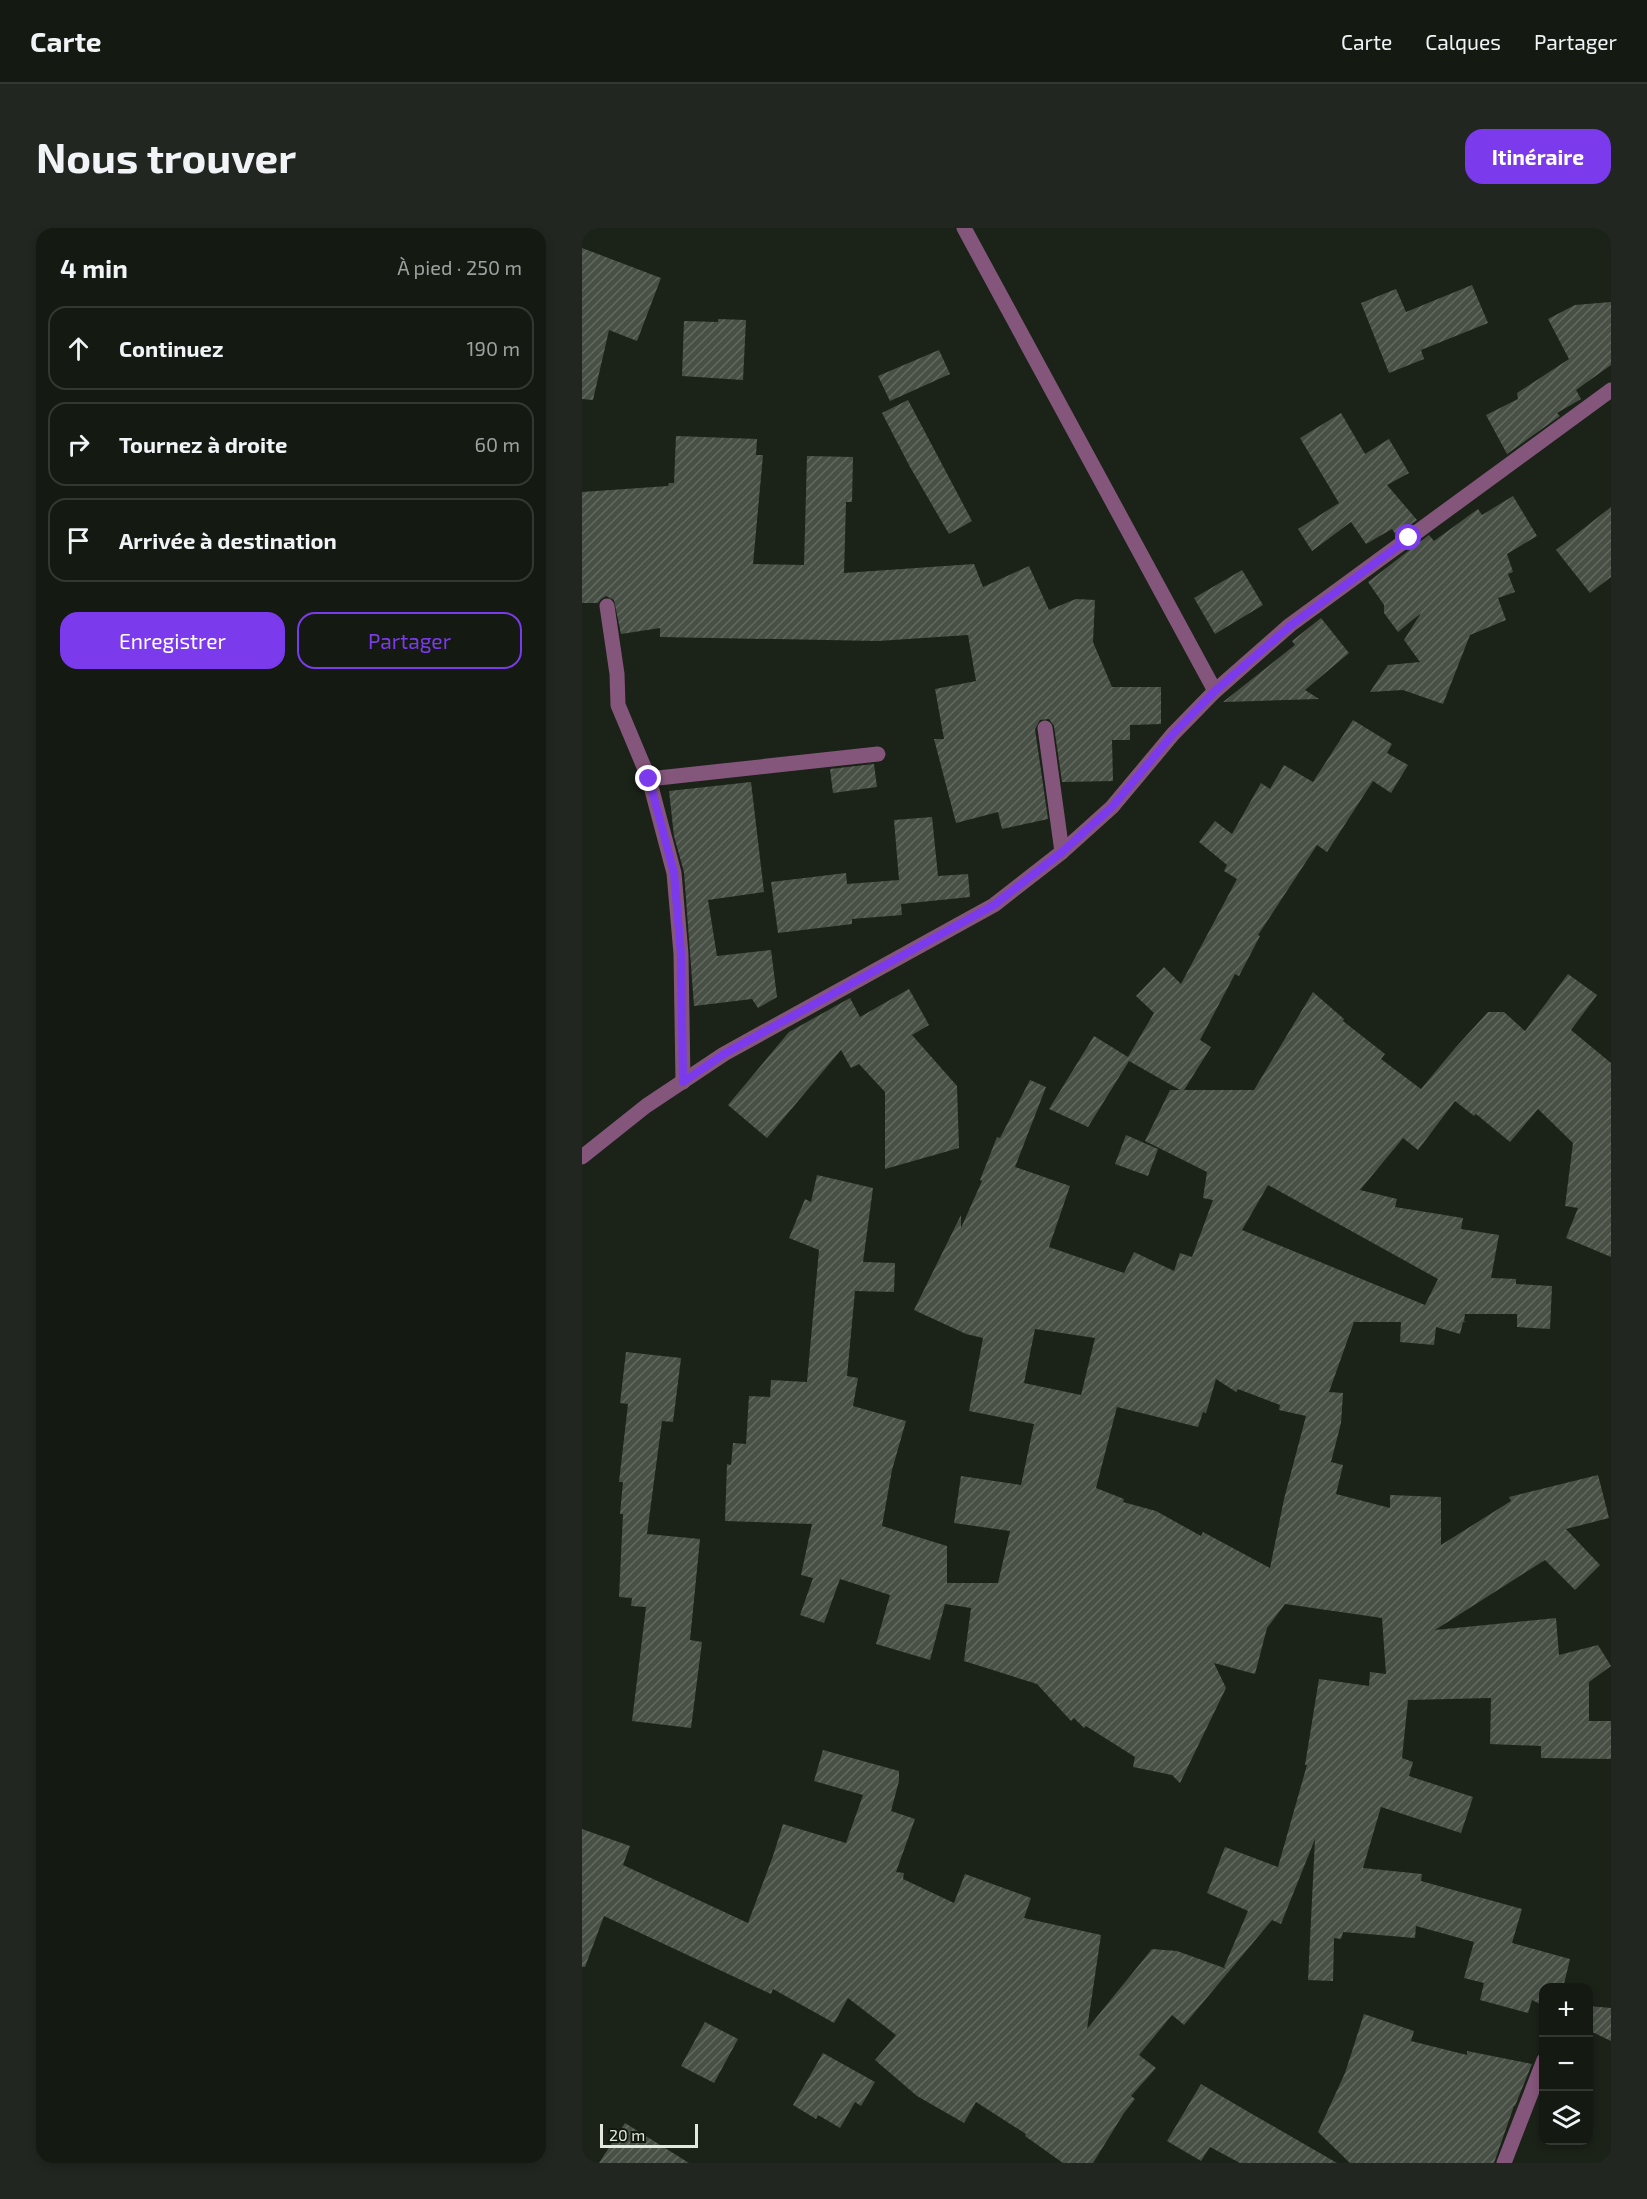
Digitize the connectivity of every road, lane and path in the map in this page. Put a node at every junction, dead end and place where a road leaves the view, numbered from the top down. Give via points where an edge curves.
1 (964, 228) edge
2 (1611, 390) edge
3 (607, 606) dead end
4 (1215, 691) junction
5 (1045, 728) dead end
6 (878, 754) dead end
7 (649, 779) junction
8 (1062, 852) junction
9 (683, 1082) junction
10 (582, 1157) edge
11 (1539, 2073) edge
12 (1504, 2163) edge

1 - 4 street
2 - 4 street via 1290,626
3 - 7 street via 618,705
4 - 8 street via 1112,807
5 - 8 street
6 - 7 street
7 - 9 street via 674,873 681,954
8 - 9 street via 994,905 724,1054
9 - 10 street
11 - 12 street

